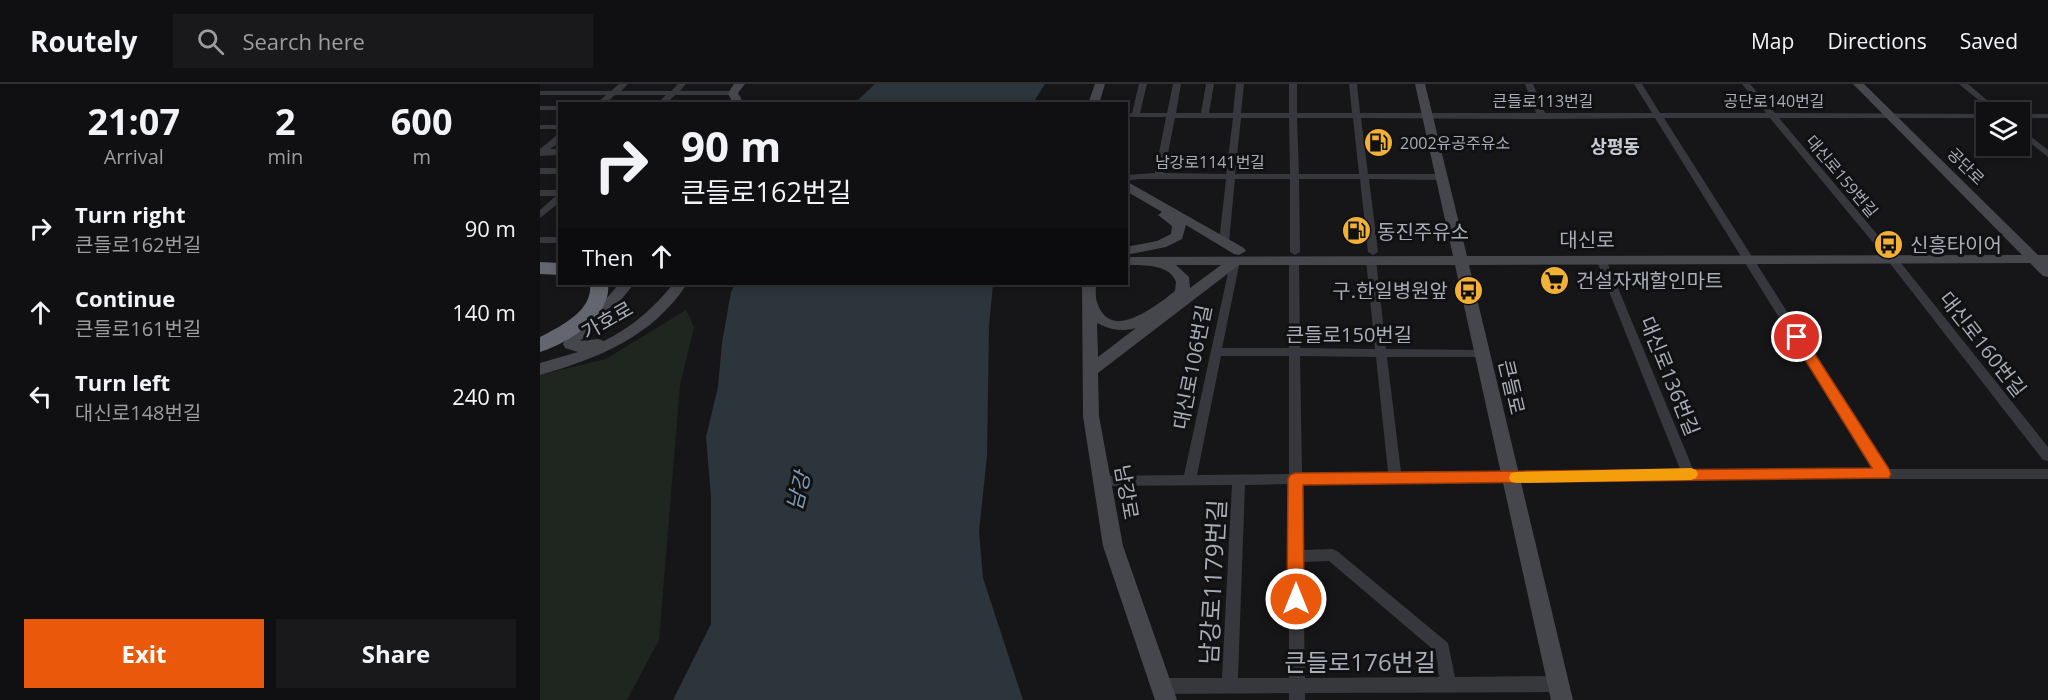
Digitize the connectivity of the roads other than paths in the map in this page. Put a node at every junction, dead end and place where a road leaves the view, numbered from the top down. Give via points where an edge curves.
1 (578, 84) edge
2 (624, 84) edge
3 (682, 84) edge
4 (1100, 84) edge
5 (1143, 84) edge
6 (1177, 84) edge
7 (1210, 84) edge
8 (1240, 84) edge
9 (1293, 84) edge
10 (1353, 84) edge
11 (1420, 84) edge
12 (1529, 84) edge
13 (1638, 84) edge
14 (1746, 84) edge
15 (1858, 84) edge
16 (1963, 84) edge
17 (737, 88) edge
18 (566, 93) junction
19 (613, 93) junction
20 (673, 93) junction
21 (542, 94) edge
22 (602, 102) edge
23 (663, 102) edge
24 (1094, 102) edge
25 (1985, 102) edge
26 (540, 108) edge
27 (558, 108) edge
28 (1131, 115) edge
29 (1171, 115) junction
30 (1205, 115) junction
31 (1238, 115) junction
32 (1292, 115) junction
33 (1357, 115) junction
34 (1428, 116) junction
35 (1658, 116) junction
36 (1773, 116) junction
37 (1891, 116) junction
38 (1976, 116) edge
39 (2030, 116) edge
40 (2048, 116) edge
41 (1542, 117) junction
42 (540, 127) edge
43 (558, 127) edge
44 (558, 139) edge
45 (2030, 139) edge
46 (541, 152) edge
47 (558, 152) edge
48 (2048, 154) edge
49 (540, 171) edge
50 (558, 171) edge
51 (1159, 177) junction
52 (1293, 177) junction
53 (1364, 177) junction
54 (1442, 177) junction
55 (1128, 178) edge
56 (1231, 178) junction
57 (1128, 186) edge
58 (540, 193) edge
59 (558, 195) edge
60 (558, 197) edge
61 (1130, 198) edge
62 (541, 213) edge
63 (558, 213) edge
64 (540, 240) edge
65 (558, 240) edge
66 (1224, 242) junction
67 (2048, 250) edge
68 (1888, 255) junction
69 (540, 256) edge
70 (558, 256) edge
71 (1128, 256) edge
72 (1128, 256) edge
73 (1128, 256) edge
74 (1237, 256) junction
75 (1294, 256) junction
76 (1372, 256) junction
77 (1460, 256) junction
78 (1745, 256) junction
79 (2035, 256) edge
80 (1601, 259) junction
81 (540, 266) edge
82 (558, 267) edge
83 (2048, 273) edge
84 (600, 285) edge
85 (626, 285) edge
86 (678, 285) edge
87 (678, 285) edge
88 (1089, 285) edge
89 (1090, 303) junction
90 (1129, 325) junction
91 (580, 330) junction
92 (623, 332) junction
93 (1091, 341) junction
94 (540, 345) edge
95 (1117, 350) junction
96 (540, 351) edge
97 (1215, 352) junction
98 (1294, 352) junction
99 (1381, 352) junction
100 (1482, 353) junction
101 (540, 362) edge
102 (540, 369) edge
103 (1089, 372) junction
104 (2048, 456) edge
105 (1689, 474) junction
106 (1883, 474) junction
107 (2048, 474) edge
108 (1395, 478) junction
109 (1512, 478) junction
110 (1295, 479) junction
111 (1190, 480) junction
112 (1239, 480) junction
113 (1102, 481) junction
114 (1296, 556) junction
115 (1448, 684) junction
116 (1230, 686) junction
117 (1560, 692) edge
118 (1164, 693) edge
119 (1296, 693) edge

1 - 18 street
2 - 19 street
3 - 20 street
4 - 24 street
5 - 28 street
6 - 29 street
7 - 30 street
8 - 31 street
9 - 32 street
10 - 33 street
11 - 34 street, 큰들로
12 - 41 street
13 - 35 street
14 - 36 street, 대신로159번길
15 - 37 street, 공단로
16 - 25 street
17 - 20 street
18 - 19 street
18 - 21 street
19 - 20 street
19 - 22 street
20 - 23 street
26 - 27 street
28 - 29 street, 큰들로113번길
29 - 30 street, 큰들로113번길
29 - 51 street
30 - 31 street, 큰들로113번길
31 - 32 street, 큰들로113번길
31 - 56 street
32 - 33 street, 큰들로113번길
32 - 52 street
33 - 34 street, 큰들로113번길
33 - 53 street
34 - 41 street, 큰들로113번길
34 - 54 street, 큰들로
35 - 36 street, 공단로140번길
35 - 41 street, 큰들로113번길
35 - 78 street
36 - 37 street, 공단로140번길
36 - 68 street, 대신로159번길
37 - 38 street, 공단로140번길
37 - 79 street, 공단로
39 - 40 street
42 - 43 street
44 - 46 street
45 - 48 street
46 - 47 street
49 - 50 street
51 - 55 street, 남강로1141번길
51 - 56 street, 남강로1141번길
52 - 53 street, 남강로1141번길
52 - 56 street, 남강로1141번길
52 - 75 street
53 - 54 street, 남강로1141번길
53 - 76 street
54 - 77 street, 큰들로
56 - 66 street
57 - 66 street
58 - 59 street
60 - 62 street
61 - 71 street via 1175,220 1179,230 1161,244
62 - 63 street
64 - 65 street
66 - 74 street
67 - 79 street, 대신로
68 - 78 street, 대신로
68 - 79 street, 대신로
68 - 104 street, 대신로160번길
69 - 70 highway
72 - 74 street, 대신로
73 - 90 street via 1174,269 1184,281 1181,292 1145,320
74 - 75 street, 대신로
74 - 95 street
74 - 97 street, 대신로106번길
75 - 76 street, 대신로
75 - 98 street
76 - 77 street, 대신로
76 - 99 street
77 - 78 street, 대신로
77 - 80 street, 대신로
77 - 100 street, 큰들로
78 - 80 street, 대신로
78 - 106 street
79 - 83 street, 공단로
80 - 105 street, 대신로136번길
81 - 82 highway
84 - 94 highway via 602,290 588,314
85 - 91 street
86 - 92 street, 가호로
87 - 102 street, 가호로 via 651,319 629,335 588,355
88 - 89 street, 남강로
89 - 90 street via 1101,319 1117,326
89 - 93 street, 남강로
90 - 93 street
90 - 95 street via 1110,343
91 - 92 street via 571,344 583,348
91 - 96 street
92 - 101 street, 가호로 via 589,351
93 - 95 street via 1102,348
93 - 103 street, 남강로
95 - 103 street
97 - 98 street, 큰들로150번길
97 - 111 street, 대신로106번길
98 - 99 street, 큰들로150번길
98 - 110 street
99 - 100 street, 큰들로150번길
99 - 108 street
100 - 109 street, 큰들로
103 - 113 street, 남강로 via 1091,416
105 - 106 street, 남강로1179번길
105 - 109 street, 남강로1179번길
106 - 107 street, 남강로1179번길
108 - 109 street, 남강로1179번길
108 - 110 street, 남강로1179번길
109 - 117 street, 큰들로
110 - 112 street, 남강로1179번길
110 - 114 street
111 - 112 street, 남강로1179번길
111 - 113 street, 남강로1179번길
112 - 116 street, 남강로1179번길
113 - 118 street, 남강로 via 1113,546
114 - 115 street via 1332,555 1443,648
114 - 119 street
115 - 117 street, 큰들로176번길
115 - 119 street, 큰들로176번길
116 - 118 street, 큰들로176번길
116 - 119 street, 큰들로176번길

